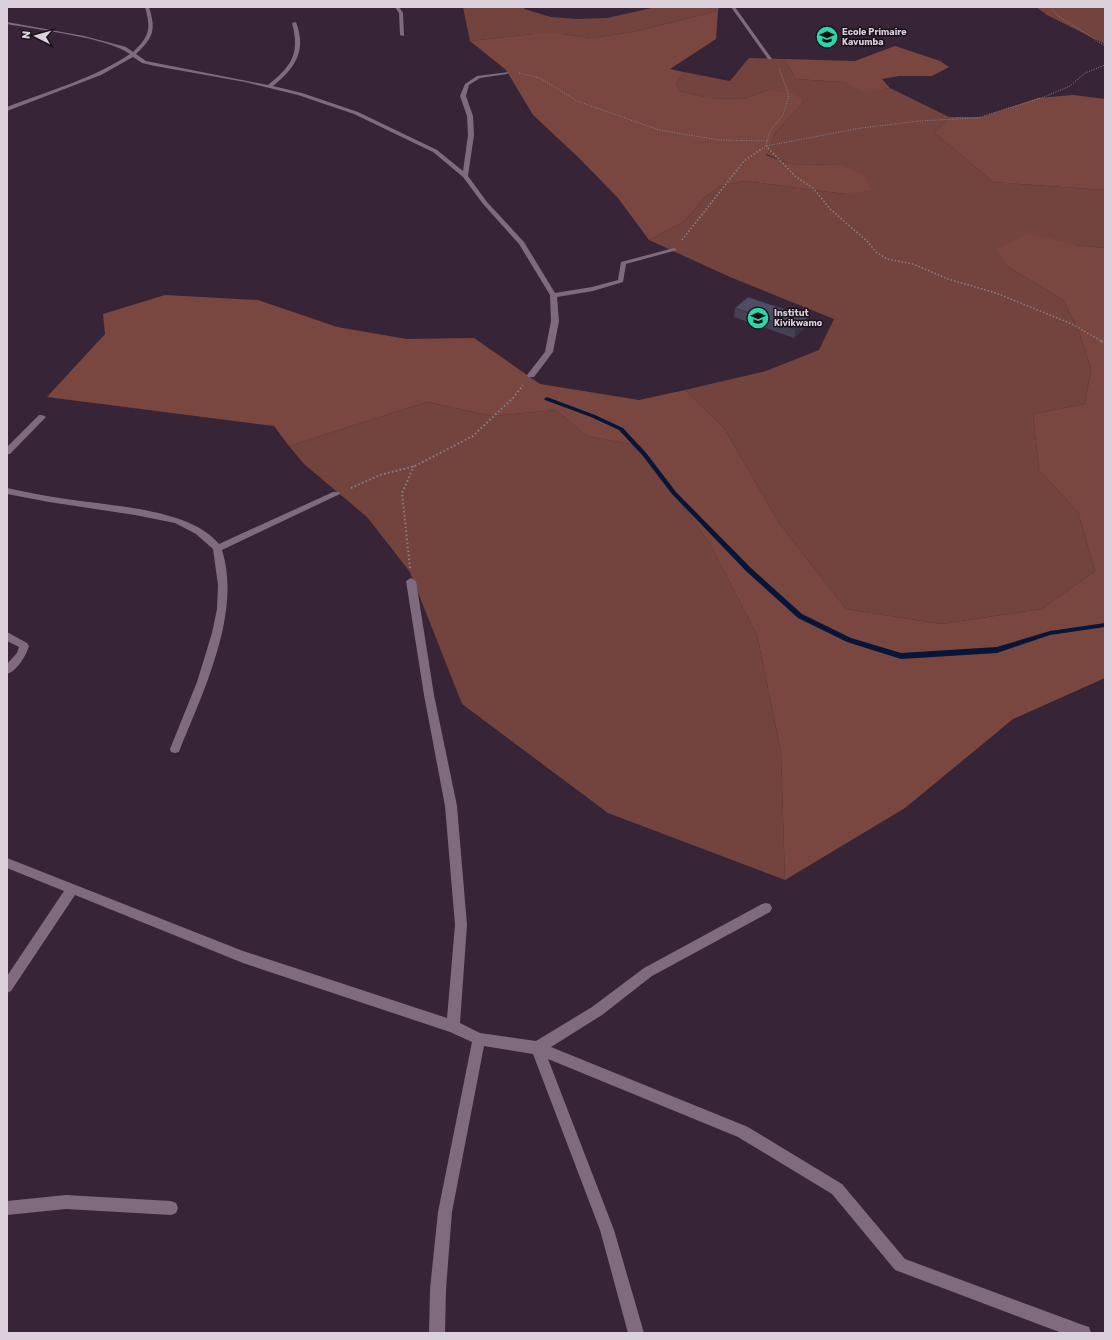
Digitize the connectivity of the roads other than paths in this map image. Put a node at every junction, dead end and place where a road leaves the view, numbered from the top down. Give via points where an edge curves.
1 (147, 7) edge
2 (397, 7) edge
3 (733, 7) edge
4 (7, 23) edge
5 (294, 23) dead end
6 (402, 35) dead end
7 (135, 54) junction
8 (770, 58) road end
9 (507, 72) road end
10 (270, 86) junction
11 (7, 109) edge
12 (465, 176) junction
13 (674, 250) road end
14 (553, 295) junction
15 (531, 375) road end
16 (42, 417) dead end
17 (7, 452) edge
18 (7, 490) edge
19 (336, 494) road end
20 (218, 549) junction
21 (411, 581) road end
22 (7, 636) edge
23 (7, 670) edge
24 (174, 749) dead end
25 (7, 863) edge
26 (72, 889) junction
27 (766, 908) dead end
28 (7, 987) edge
29 (453, 1026) junction
30 (479, 1039) junction
31 (537, 1048) junction
32 (7, 1208) edge
33 (171, 1208) dead end
34 (437, 1333) edge
35 (636, 1333) edge
36 (1083, 1333) edge

1 - 7 street via 152,28 146,41
2 - 6 street via 401,13
3 - 8 street
4 - 7 street via 84,37 124,48
5 - 10 street via 299,40 294,63
7 - 10 street via 144,62 154,65
7 - 11 street via 79,82
9 - 12 street via 479,77 467,84 463,96 470,109 473,132
10 - 12 street via 356,113 400,133 435,151
12 - 14 street via 485,203 522,243
13 - 14 street via 623,264 621,280 593,289
14 - 15 street via 555,321 549,352
16 - 17 street
18 - 20 street via 37,498 179,522 202,533
19 - 20 street
20 - 24 street via 224,577 220,619 204,676
21 - 29 street via 428,695 451,806 461,925
22 - 23 street via 24,646 22,654
25 - 26 street
26 - 28 street
26 - 29 street via 242,957
27 - 31 street via 648,972 597,1011
29 - 30 street
30 - 31 street
30 - 34 street via 445,1212
31 - 35 street via 607,1230
31 - 36 street via 750,1136 838,1189 900,1265
32 - 33 street via 66,1202

